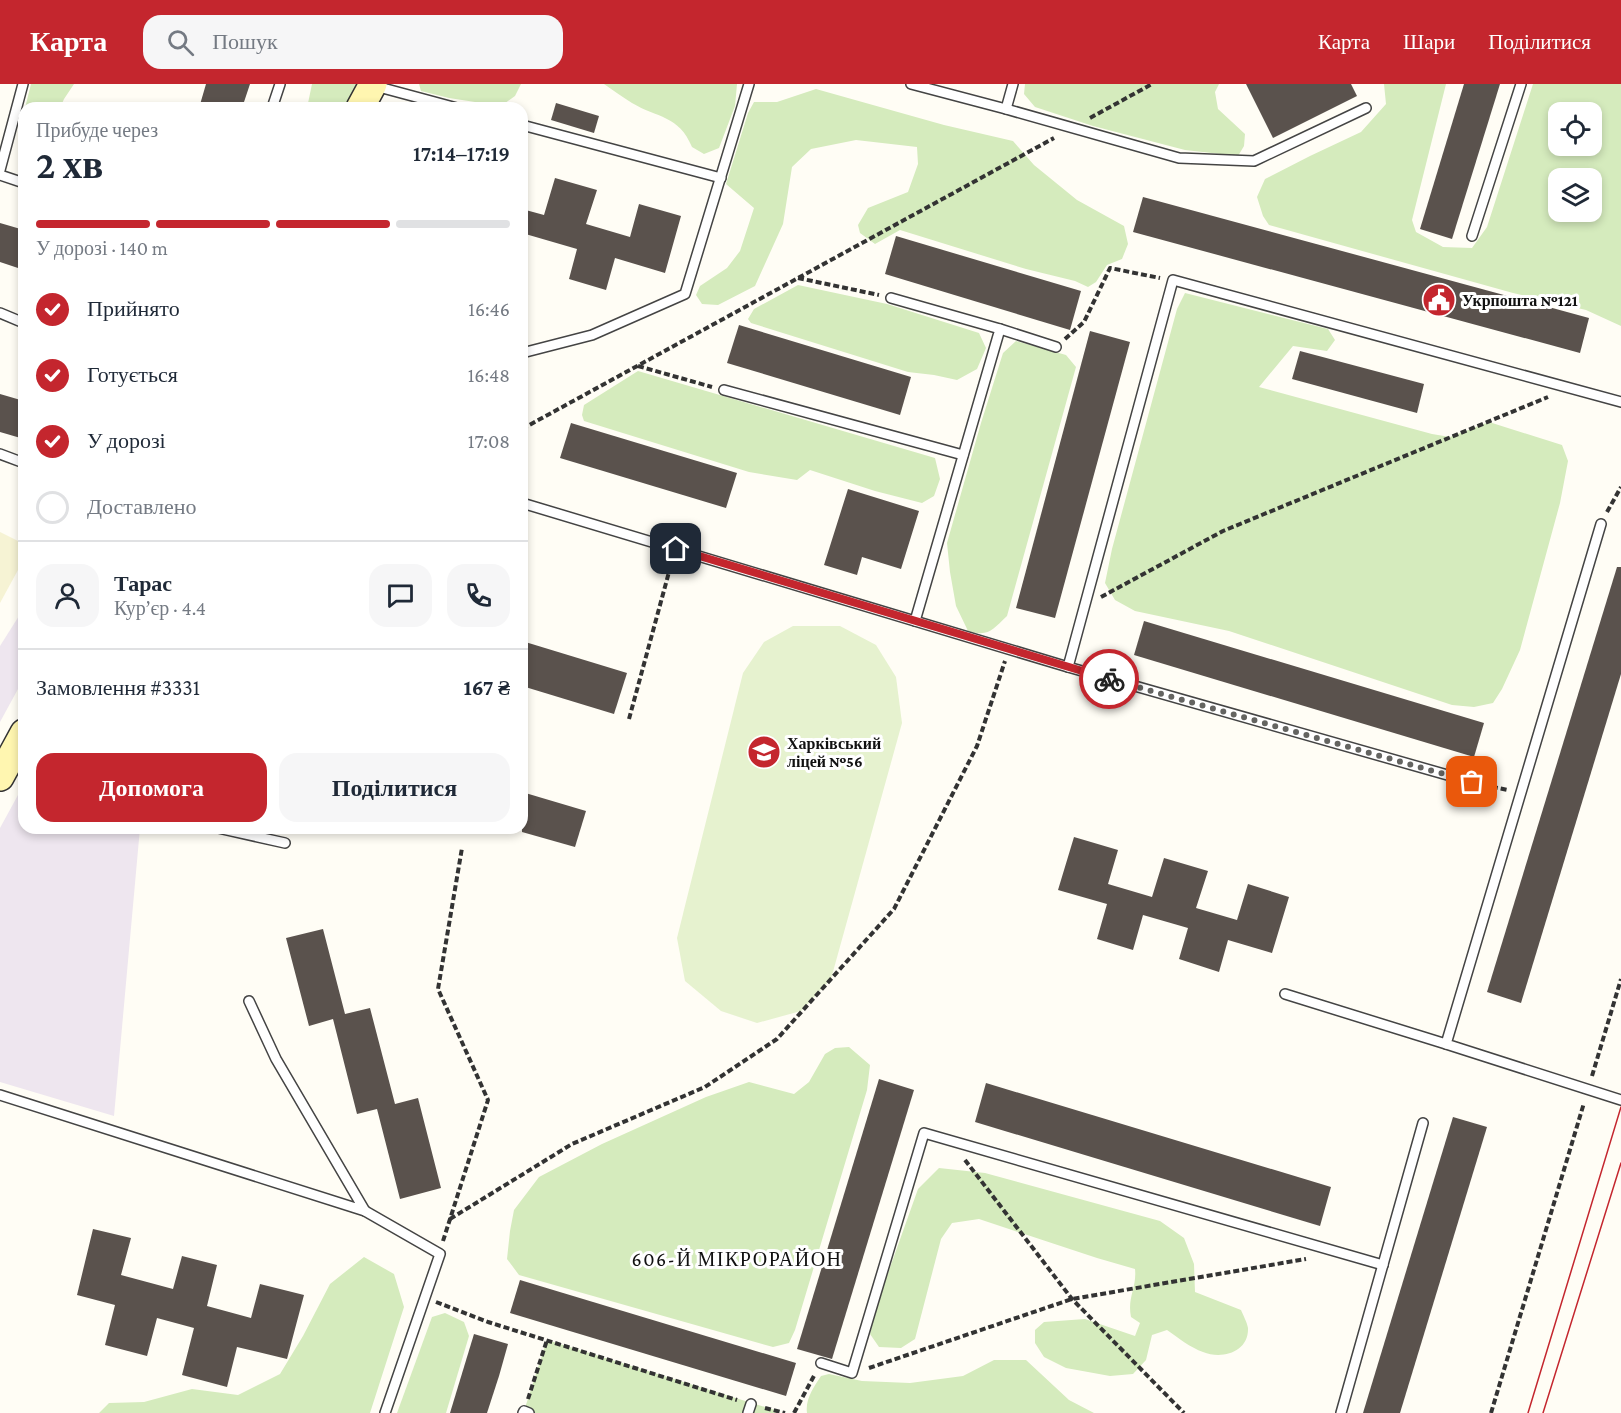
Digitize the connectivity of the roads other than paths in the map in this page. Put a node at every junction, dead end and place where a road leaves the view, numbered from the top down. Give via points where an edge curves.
1 (23, 84) edge
2 (280, 84) edge
3 (749, 84) edge
4 (911, 84) edge
5 (1014, 84) edge
6 (1521, 84) edge
7 (368, 93) edge
8 (18, 102) edge
9 (274, 102) edge
10 (421, 102) edge
11 (18, 103) edge
12 (1366, 108) dead end
13 (1006, 109) junction
14 (528, 127) edge
15 (0, 173) edge
16 (721, 178) junction
17 (18, 180) edge
18 (1472, 236) dead end
19 (891, 298) road end
20 (0, 313) edge
21 (18, 320) edge
22 (1000, 329) junction
23 (1056, 347) road end
24 (528, 351) edge
25 (724, 390) road end
26 (1621, 402) edge
27 (0, 454) edge
28 (963, 455) junction
29 (18, 461) edge
30 (528, 505) edge
31 (1601, 524) road end
32 (915, 621) junction
33 (1068, 667) junction
34 (18, 744) edge
35 (0, 777) edge
36 (1472, 782) road end
37 (245, 834) edge
38 (285, 843) dead end
39 (1285, 994) dead end
40 (249, 1001) dead end
41 (1446, 1044) junction
42 (0, 1095) edge
43 (1621, 1100) edge
44 (1423, 1123) dead end
45 (365, 1211) junction
46 (1383, 1265) junction
47 (821, 1363) road end
48 (385, 1413) edge
49 (1341, 1413) edge

1 - 8 lane
2 - 9 lane
3 - 16 lane
4 - 13 lane
5 - 13 lane
6 - 18 lane
7 - 10 lane
11 - 15 lane
12 - 13 lane via 1254,161 1179,158
14 - 16 lane
15 - 17 lane
16 - 24 lane via 686,294 592,335
19 - 22 lane
20 - 21 lane
22 - 23 lane
22 - 28 lane
25 - 28 lane
26 - 33 lane via 1173,280
27 - 29 lane
28 - 32 lane
30 - 32 lane
31 - 41 lane
32 - 33 lane
33 - 36 lane
34 - 35 street
37 - 38 lane
39 - 41 lane
40 - 45 lane via 276,1059
41 - 43 lane
42 - 45 lane
44 - 46 lane
45 - 48 lane via 440,1254
46 - 47 lane via 924,1133 852,1373
46 - 49 lane

